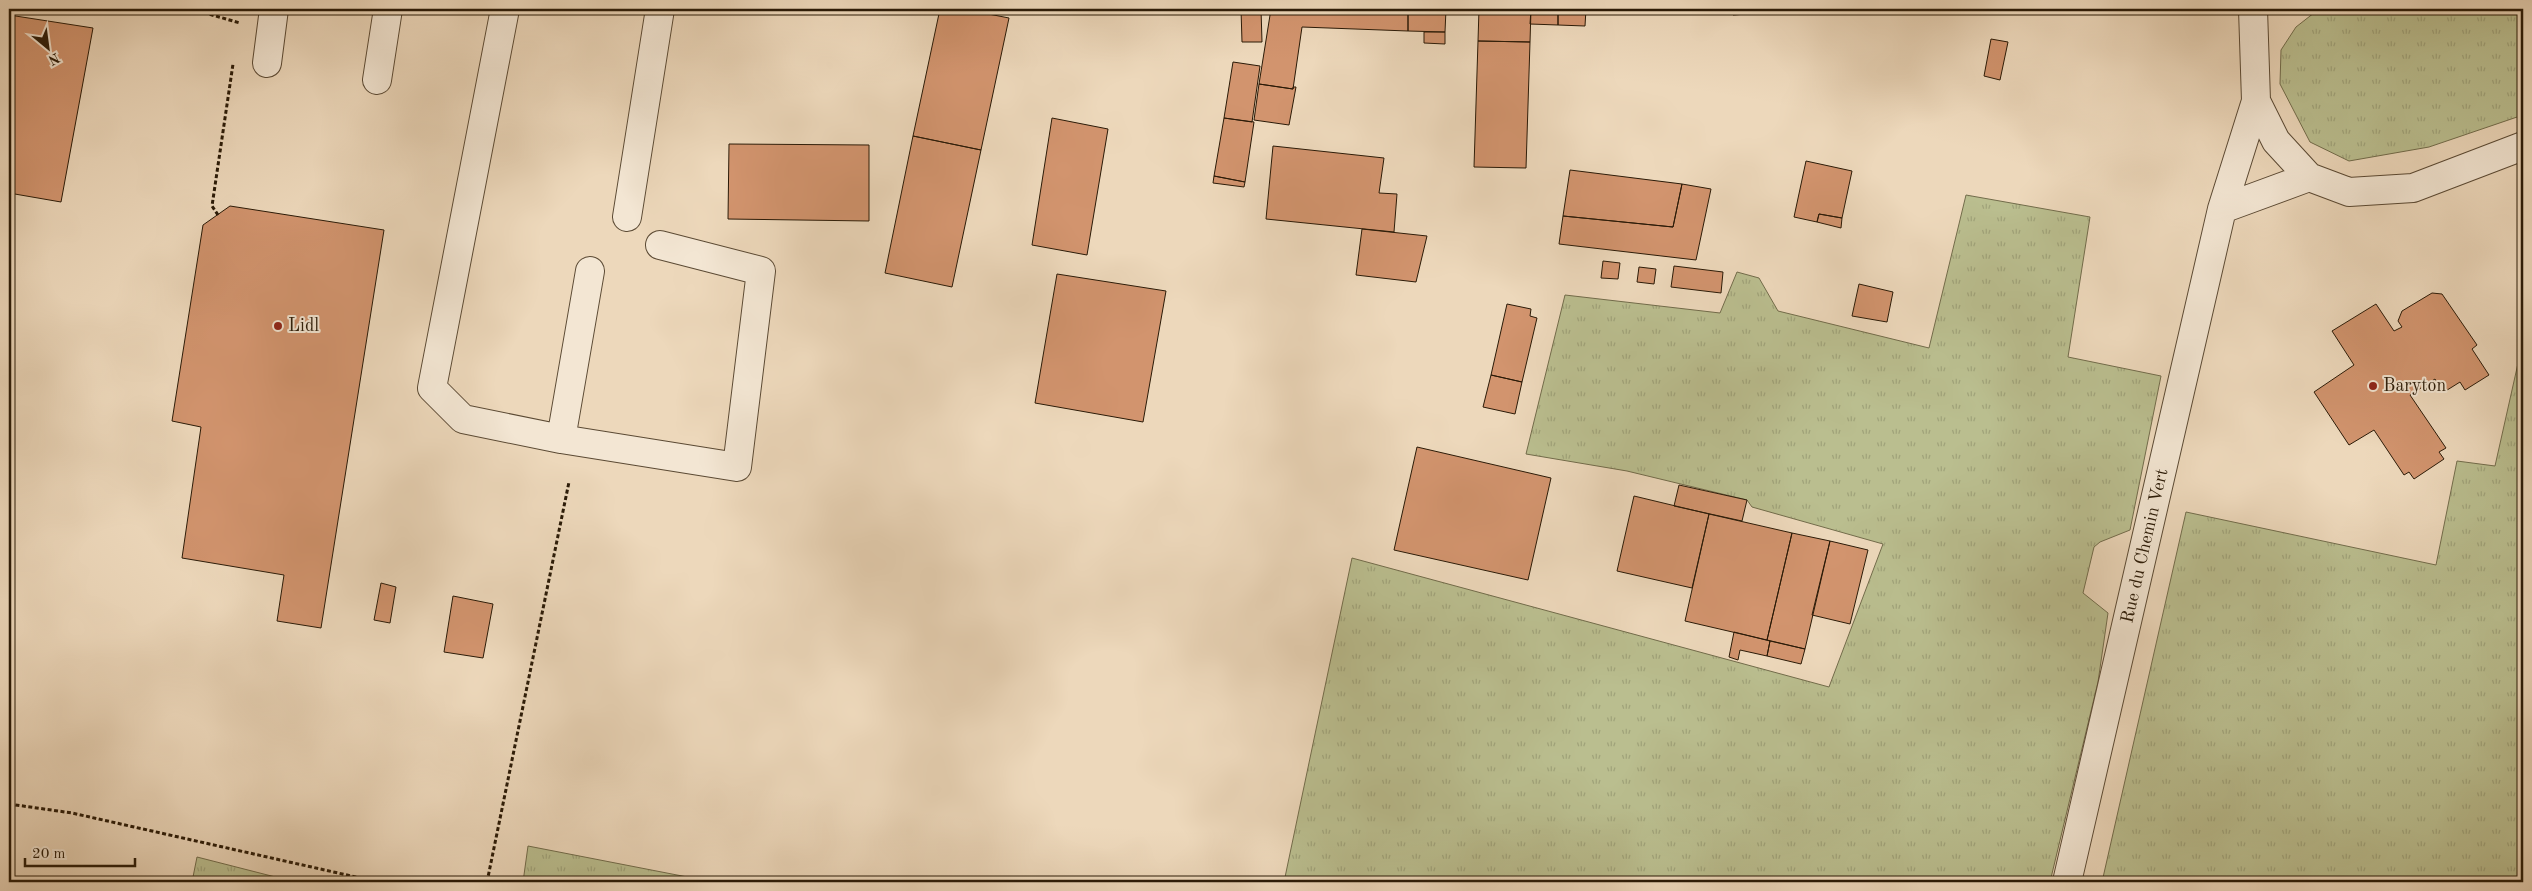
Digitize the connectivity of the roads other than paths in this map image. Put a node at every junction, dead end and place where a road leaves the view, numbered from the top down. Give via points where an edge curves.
1 (274, 9) edge
2 (388, 9) edge
3 (506, 9) edge
4 (660, 9) edge
5 (2253, 9) edge
6 (267, 63) dead end
7 (377, 80) dead end
8 (2256, 101) junction
9 (2523, 146) edge
10 (2309, 177) junction
11 (2222, 209) junction
12 (627, 217) dead end
13 (660, 245) dead end
14 (590, 271) dead end
15 (561, 439) junction
16 (2067, 882) edge

1 - 6 street
2 - 7 street
3 - 15 street via 432,388 463,419
4 - 12 street
5 - 8 street, Rue du Chemin Vert
8 - 10 street via 2276,141
8 - 11 street, Rue du Chemin Vert
9 - 10 street via 2413,188 2349,192
10 - 11 street
11 - 16 street, Rue du Chemin Vert
13 - 15 street via 761,271 737,467
14 - 15 street

